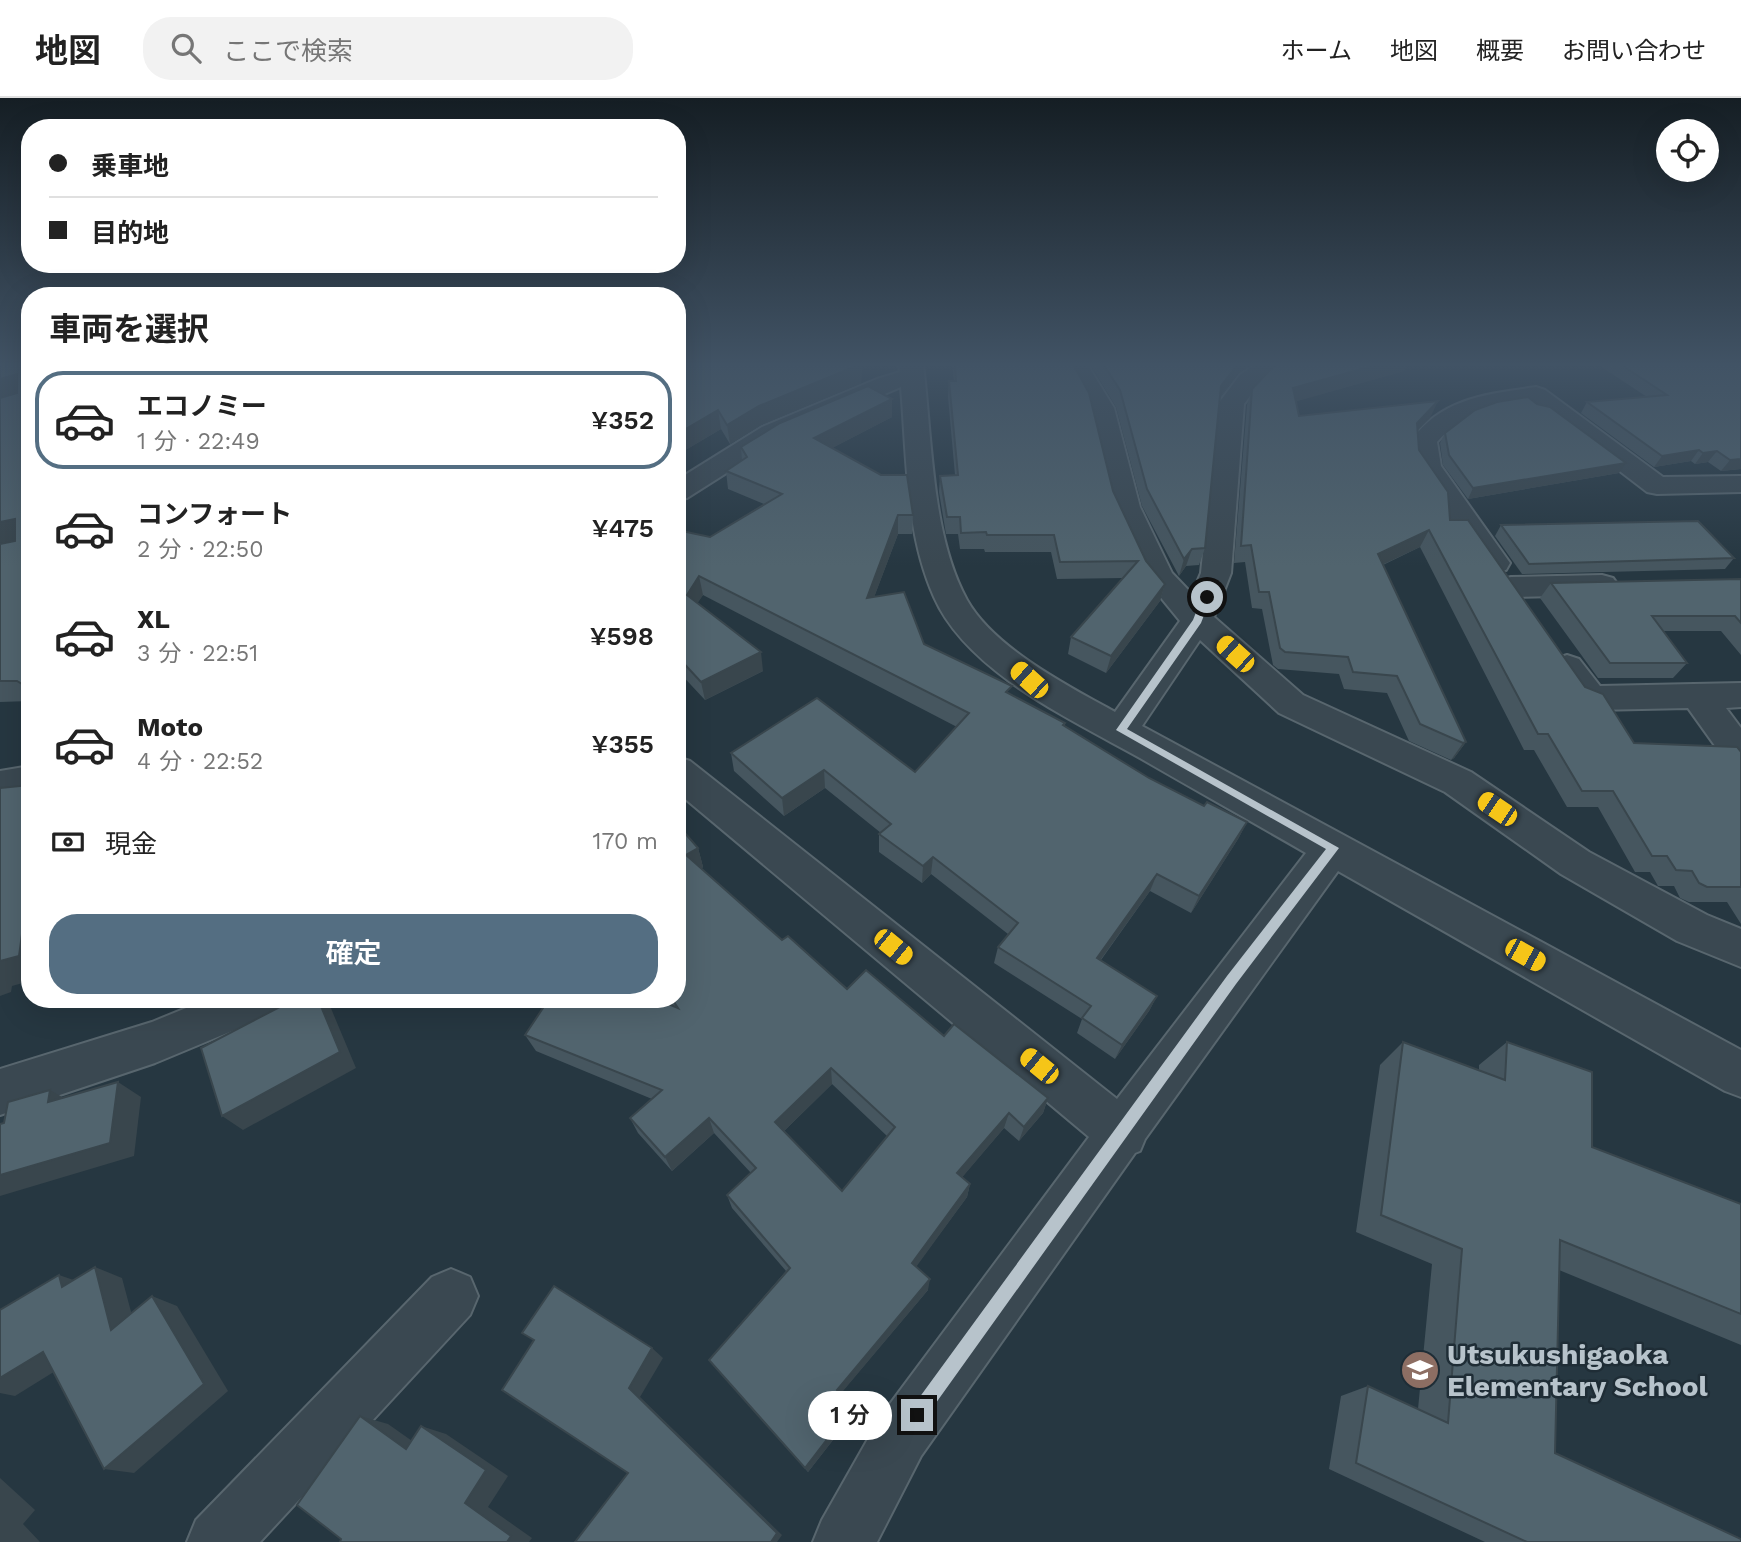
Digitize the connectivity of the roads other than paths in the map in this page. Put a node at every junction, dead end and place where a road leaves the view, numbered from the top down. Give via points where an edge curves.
1 (775, 431) edge
2 (920, 431) edge
3 (1107, 431) edge
4 (1229, 431) edge
5 (1431, 431) edge
6 (1584, 431) edge
7 (1741, 484) edge
8 (686, 486) edge
9 (1633, 584) edge
10 (1511, 587) junction
11 (1197, 620) junction
12 (1741, 695) edge
13 (1698, 696) junction
14 (1121, 730) junction
15 (1741, 754) edge
16 (686, 781) edge
17 (21, 782) edge
18 (0, 785) edge
19 (1333, 848) junction
20 (1741, 948) edge
21 (238, 1008) edge
22 (1741, 1075) edge
23 (0, 1092) edge
24 (1123, 1134) junction
25 (450, 1296) dead end
26 (218, 1542) edge
27 (845, 1542) edge

1 - 8 street
2 - 14 street via 934,550 952,602 980,636 1029,680
3 - 11 street via 1126,507 1153,565
4 - 11 street via 1216,573
5 - 10 street via 1424,441 1427,466
6 - 7 street via 1657,486
9 - 10 street
10 - 13 street via 1586,693 1595,698
11 - 14 street
11 - 20 street via 1291,704 1458,782 1575,863 1692,928
12 - 13 street
13 - 15 street
14 - 19 street
16 - 24 street
17 - 18 street
19 - 22 street
19 - 24 street
21 - 23 street via 155,1042
24 - 27 street via 901,1436
25 - 26 street

